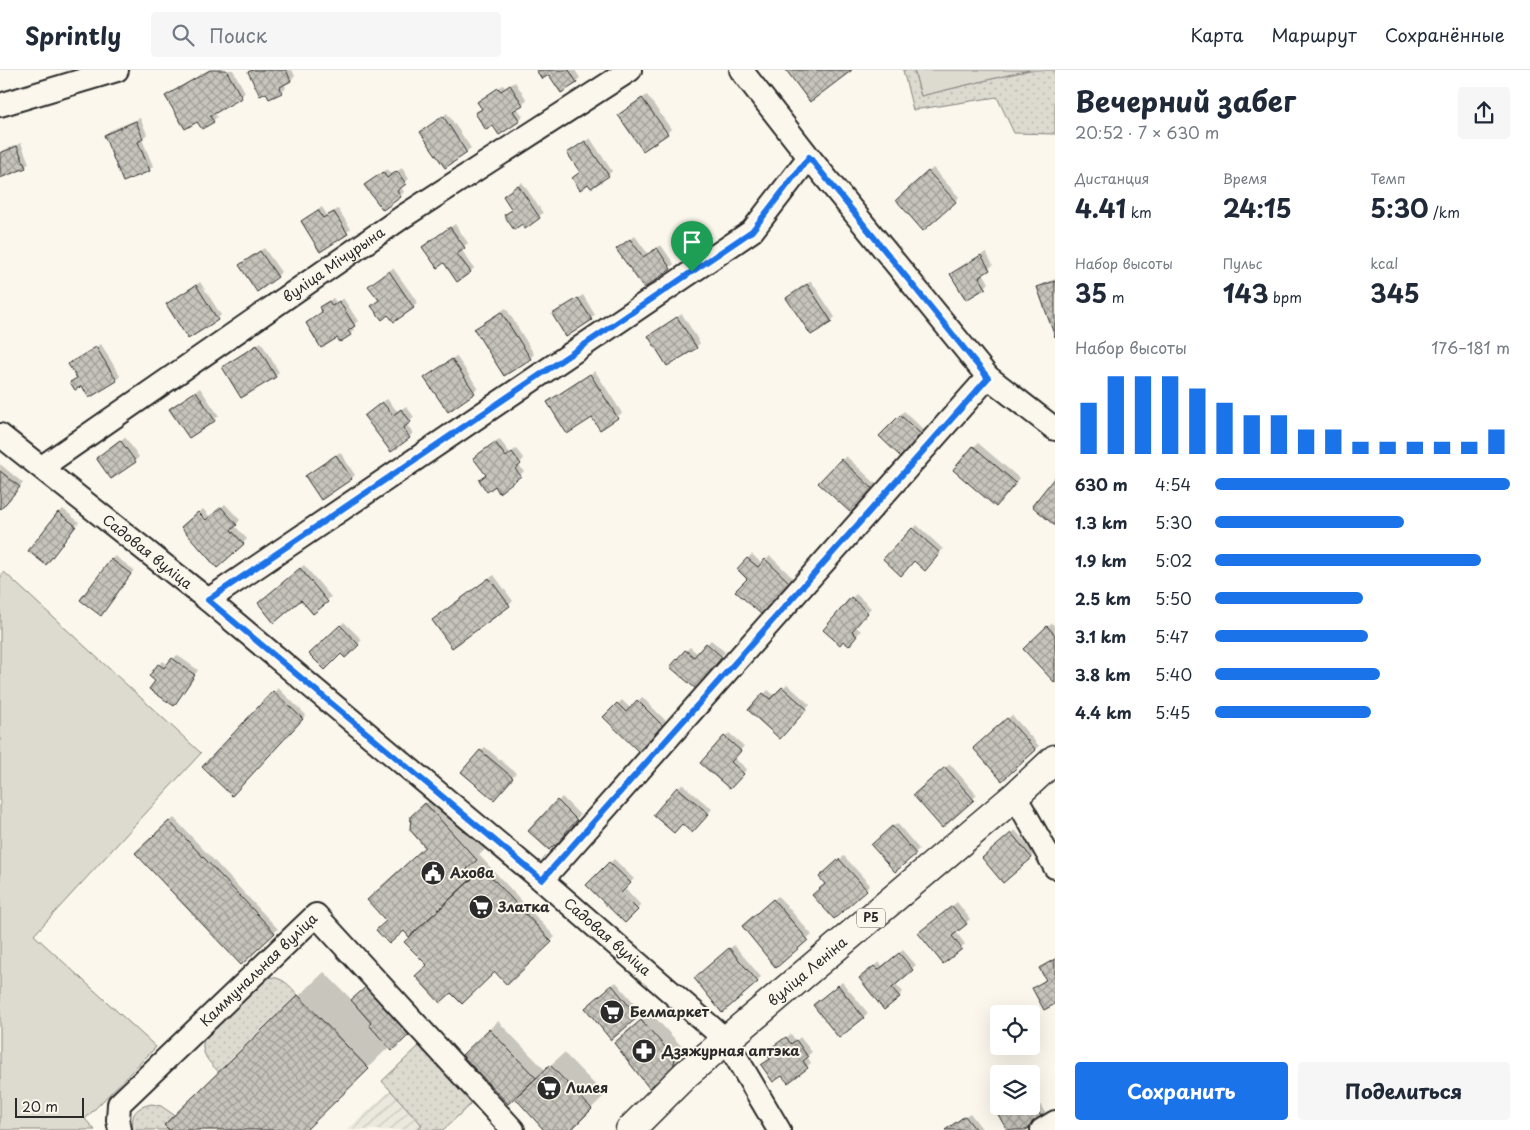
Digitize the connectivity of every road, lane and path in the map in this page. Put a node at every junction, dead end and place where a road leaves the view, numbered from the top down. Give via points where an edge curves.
1 (117, 70) edge
2 (630, 70) edge
3 (741, 70) edge
4 (0, 105) edge
5 (809, 157) junction
6 (988, 378) junction
7 (1055, 429) edge
8 (0, 435) edge
9 (42, 468) junction
10 (208, 600) junction
11 (1055, 759) edge
12 (1015, 796) junction
13 (1055, 867) edge
14 (542, 880) junction
15 (726, 1040) junction
16 (1055, 1122) edge
17 (120, 1130) edge
18 (513, 1130) edge
19 (630, 1130) edge
20 (780, 1130) edge
21 (1042, 1130) edge

1 - 4 street
2 - 9 street, вуліца Мічурына via 404,216
3 - 5 street
5 - 6 street
5 - 10 street via 752,231
6 - 7 street
6 - 14 street
8 - 9 street, Садовая вуліца
9 - 10 street, Садовая вуліца
10 - 14 street, Садовая вуліца
11 - 12 main road, вуліца Леніна / Р5
12 - 13 street
12 - 15 main road, вуліца Леніна / Р5
14 - 15 street, Садовая вуліца
15 - 19 main road, вуліца Леніна / Р5 via 686,1074
15 - 20 street, Садовая вуліца
16 - 21 street
17 - 18 street, Каммунальная вуліца via 119,1104 316,915

